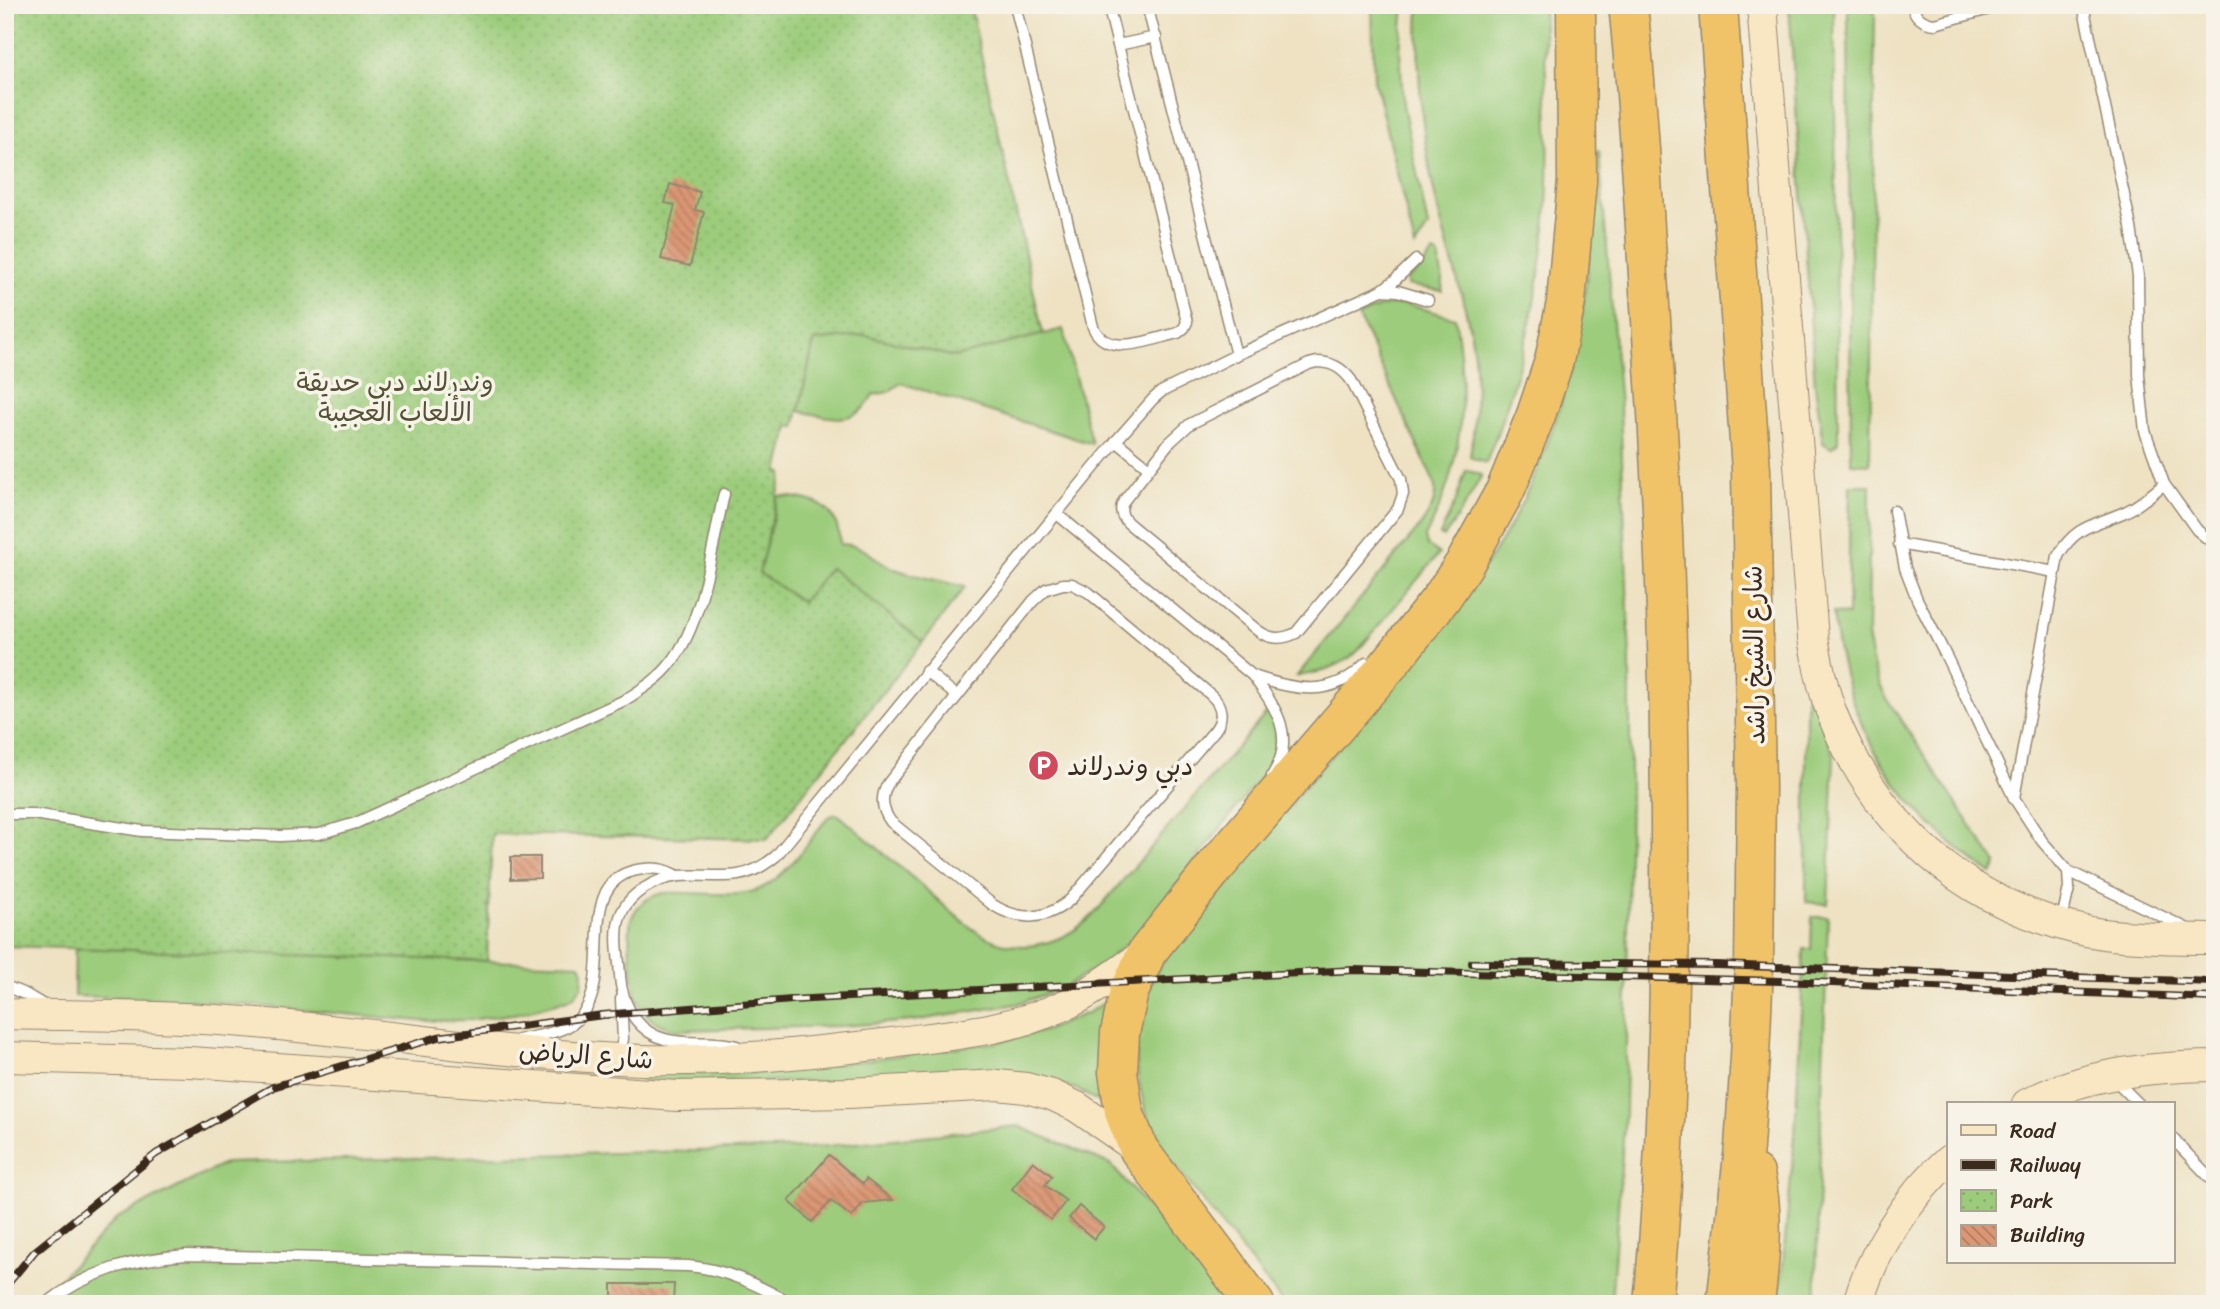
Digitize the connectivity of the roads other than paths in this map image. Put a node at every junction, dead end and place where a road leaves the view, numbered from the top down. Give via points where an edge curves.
1 (1015, 5) edge
2 (1108, 5) edge
3 (1147, 5) edge
4 (1576, 5) edge
5 (1628, 5) edge
6 (1718, 5) edge
7 (1762, 5) edge
8 (1912, 5) edge
9 (2004, 5) edge
10 (2083, 5) edge
11 (1156, 37) junction
12 (1118, 45) junction
13 (1416, 260) dead end
14 (1382, 290) junction
15 (1427, 300) dead end
16 (1236, 355) junction
17 (1116, 442) junction
18 (1149, 468) junction
19 (2164, 484) junction
20 (724, 494) dead end
21 (1894, 511) dead end
22 (1056, 514) junction
23 (1899, 544) junction
24 (2215, 545) edge
25 (2055, 572) junction
26 (1442, 597) junction
27 (1409, 619) dead end
28 (1371, 657) dead end
29 (926, 671) junction
30 (1253, 676) junction
31 (957, 696) junction
32 (1264, 787) dead end
33 (2014, 798) junction
34 (5, 814) edge
35 (2068, 871) junction
36 (678, 876) junction
37 (2060, 924) junction
38 (2212, 939) edge
39 (1147, 952) junction
40 (5, 986) edge
41 (621, 991) junction
42 (5, 1014) edge
43 (57, 1016) junction
44 (486, 1047) junction
45 (757, 1055) junction
46 (618, 1058) junction
47 (9, 1059) edge
48 (2215, 1066) edge
49 (2110, 1074) junction
50 (510, 1084) junction
51 (2032, 1102) edge
52 (2137, 1102) edge
53 (2174, 1140) edge
54 (1744, 1147) junction
55 (1139, 1150) junction
56 (1947, 1162) edge
57 (2215, 1182) edge
58 (46, 1304) edge
59 (793, 1304) edge
60 (1255, 1304) edge
61 (1653, 1304) edge
62 (1726, 1304) edge
63 (1755, 1304) edge
64 (1858, 1304) edge

1 - 12 lane via 1093,327 1104,342 1120,345 1178,333 1186,322
2 - 12 lane
3 - 11 lane
4 - 26 highway via 1576,194 1566,302 1553,361 1505,491
5 - 61 highway via 1656,384 1669,679 1669,1044
6 - 54 highway, شارع الشيخ راشد via 1751,470 1756,877
7 - 37 main road via 1813,638 1833,715 1868,784 1918,845 1984,894
8 - 9 lane via 1917,17 1935,24
10 - 19 lane via 2138,276 2144,431
11 - 12 lane
11 - 16 lane
13 - 14 lane
14 - 15 lane
14 - 16 lane
16 - 17 lane via 1161,392
17 - 18 lane
17 - 22 lane
18 - 18 lane via 1122,503 1124,519 1257,630 1280,639 1296,633 1398,509 1403,494 1401,479 1350,380 1340,368 1325,362 1309,364 1203,416 1179,434
19 - 24 lane via 2197,530
19 - 25 lane via 2130,510 2077,532 2058,556
20 - 34 lane via 687,639 671,664 650,684 625,700 356,823 319,834 280,836 142,831
21 - 23 lane
22 - 29 lane
22 - 30 lane
23 - 25 lane
23 - 33 lane via 1917,599
25 - 33 lane
26 - 27 lane
26 - 39 highway via 1382,672 1222,850
28 - 30 lane via 1350,677 1314,689 1292,688
29 - 31 lane
29 - 36 lane via 776,856 739,875
30 - 32 lane via 1278,713 1283,739 1280,760
31 - 31 lane via 888,782 884,810 891,822 993,905 1022,917 1044,915 1071,899 1221,718 1211,695 1088,592 1072,584 1054,585 1039,594
33 - 35 lane
35 - 37 lane
35 - 38 lane
36 - 41 lane via 639,890 627,902 617,933
36 - 44 lane via 666,869 645,868 624,874 608,888 598,915 595,988 580,1017 551,1033
37 - 38 main road via 2102,934
39 - 45 main road, شارع الرياض via 1089,993 1028,1019 963,1034
39 - 55 highway via 1129,992 1118,1072 1125,1112
40 - 43 lane
41 - 45 lane via 632,1015 652,1035 679,1042 732,1044
41 - 46 lane via 623,1039
42 - 43 main road, شارع الرياض
43 - 44 main road, شارع الرياض via 225,1020
44 - 46 main road, شارع الرياض
45 - 46 main road, شارع الرياض
46 - 50 main road via 606,1071 592,1076 526,1078
47 - 50 main road, شارع الرياض via 190,1062
48 - 49 main road
49 - 51 main road
49 - 52 lane
50 - 55 main road, شارع الرياض via 715,1097 998,1085 1039,1092 1077,1107
53 - 57 lane
54 - 62 highway, شارع الشيخ راشد
54 - 63 highway via 1754,1169 1762,1223
55 - 60 highway
56 - 64 main road via 1894,1225
58 - 59 lane via 87,1277 119,1265 186,1255 688,1266 724,1272

